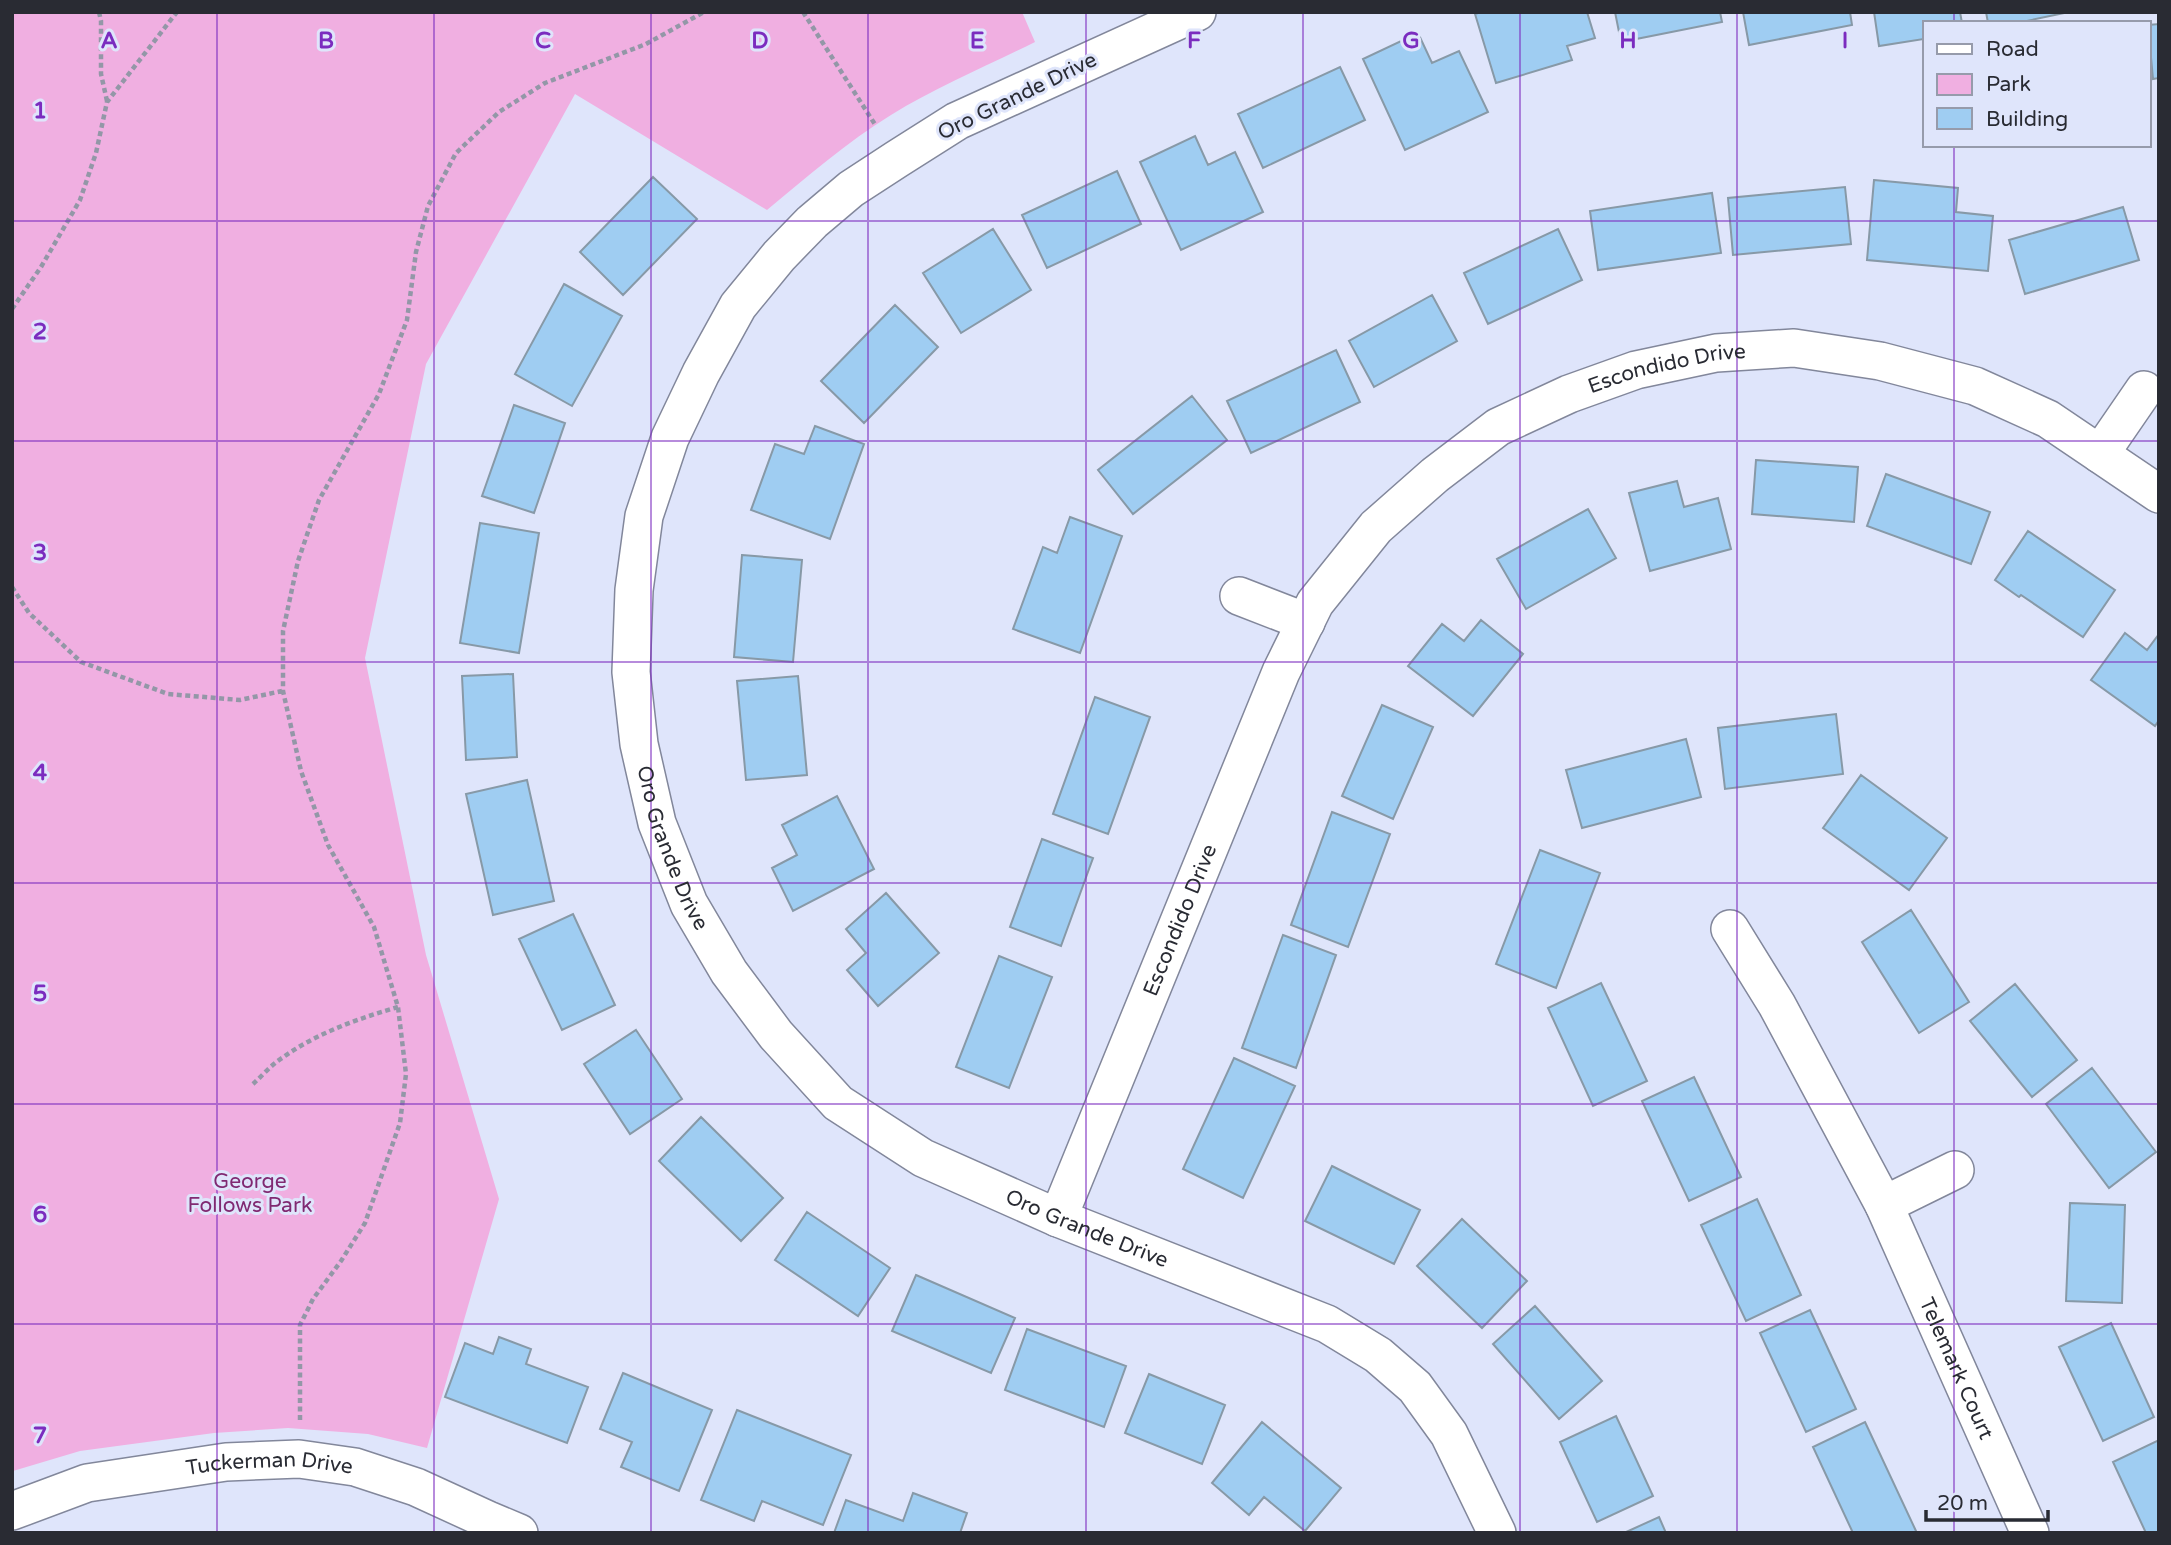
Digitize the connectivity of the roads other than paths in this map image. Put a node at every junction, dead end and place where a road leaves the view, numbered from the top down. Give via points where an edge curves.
1 (1197, 12) edge
2 (2144, 390) dead end
3 (2099, 454) junction
4 (2159, 494) edge
5 (1239, 596) dead end
6 (1306, 622) junction
7 (1730, 929) dead end
8 (1955, 1170) dead end
9 (1884, 1205) junction
10 (1058, 1218) junction
11 (12, 1511) edge
12 (496, 1529) edge
13 (1497, 1533) edge
14 (2031, 1533) edge

1 - 10 street, Oro Grande Drive via 957,121 851,189 812,222 738,306 701,373 670,438 644,516 634,590 631,672 639,744 657,822 689,904 729,972 776,1035 838,1103 923,1158
2 - 3 street
3 - 4 street, Escondido Drive
3 - 6 street, Escondido Drive via 2048,419 1975,386 1880,361 1794,348 1716,353 1636,370 1498,427 1376,527 1315,603
5 - 6 street
6 - 10 street, Escondido Drive via 1276,684
7 - 9 street, Telemark Court via 1777,1005
8 - 9 street
9 - 14 street, Telemark Court
10 - 13 street, Oro Grande Drive via 1327,1324 1378,1355 1415,1387 1449,1434
11 - 12 street, Tuckerman Drive via 88,1483 226,1462 299,1459 355,1467 404,1483

